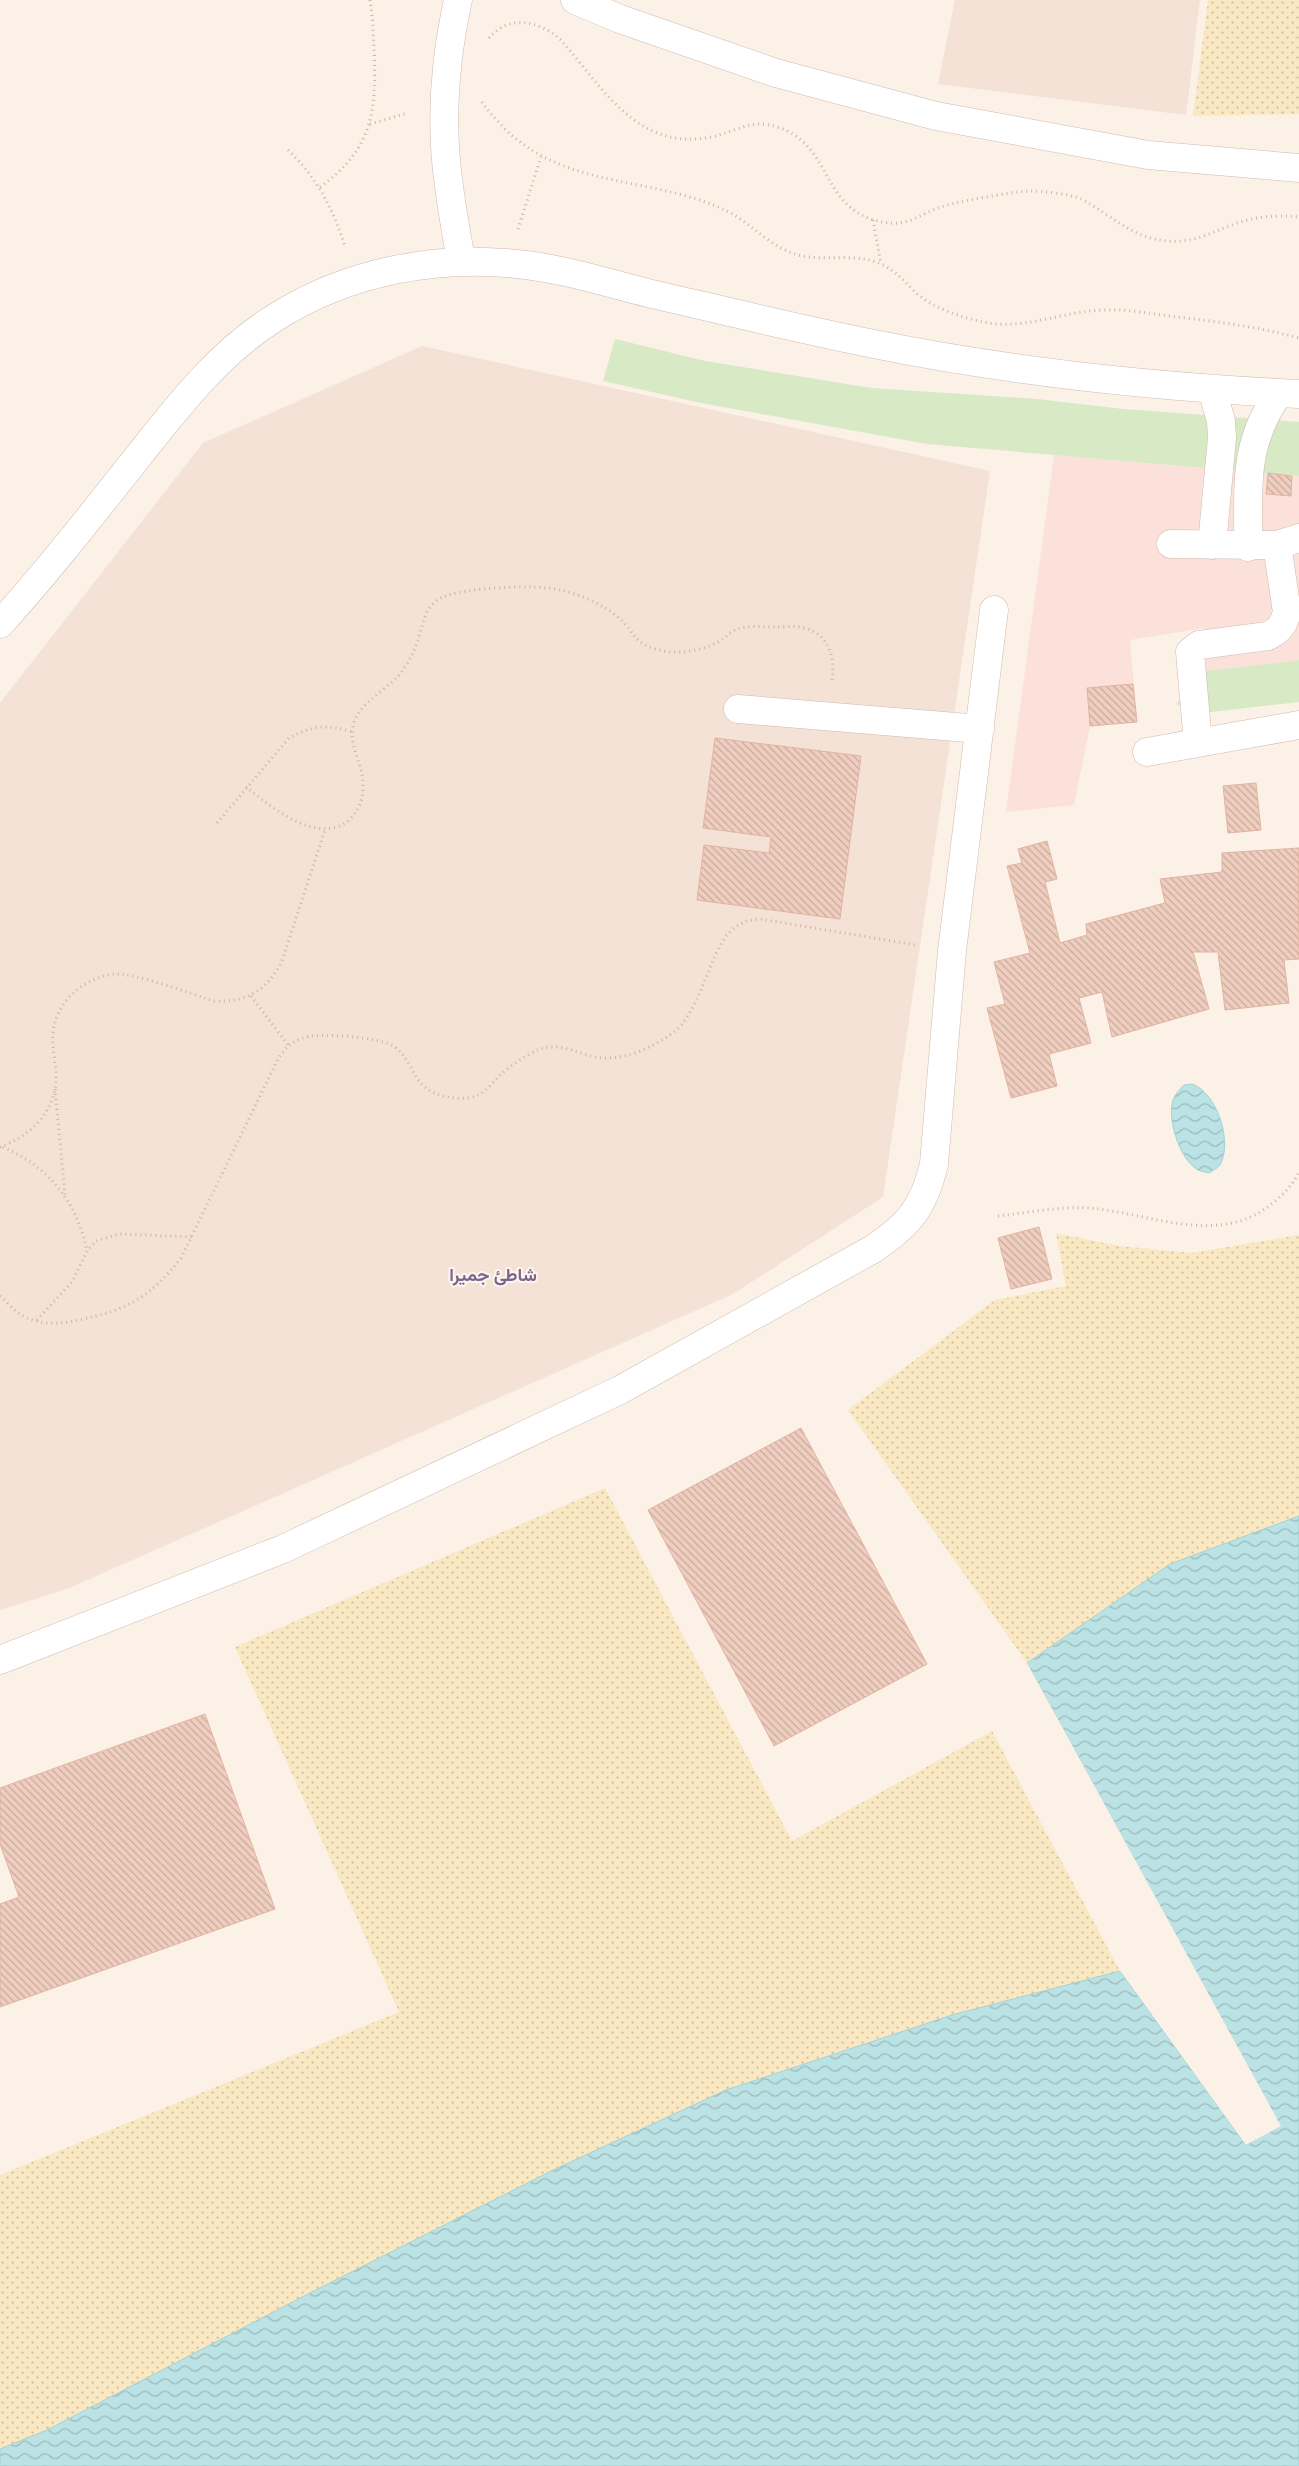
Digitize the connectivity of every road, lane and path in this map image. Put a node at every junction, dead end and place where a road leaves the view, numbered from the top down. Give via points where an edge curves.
1 (370, 0) edge
2 (458, 0) edge
3 (575, 0) edge
4 (487, 41) dead end
5 (479, 96) dead end
6 (288, 150) dead end
7 (541, 157) junction
8 (1299, 168) edge
9 (320, 187) junction
10 (1299, 217) edge
11 (873, 220) junction
12 (461, 261) junction
13 (507, 264) junction
14 (881, 264) junction
15 (350, 282) junction
16 (1299, 338) edge
17 (1212, 389) junction
18 (1289, 393) edge
19 (1288, 542) edge
20 (1171, 544) dead end
21 (1212, 545) junction
22 (1248, 547) junction
23 (994, 610) dead end
24 (0, 624) edge
25 (738, 709) dead end
26 (825, 716) junction
27 (1299, 725) edge
28 (980, 729) junction
29 (352, 732) junction
30 (1198, 743) junction
31 (1148, 752) dead end
32 (246, 787) junction
33 (217, 823) dead end
34 (326, 830) junction
35 (952, 952) junction
36 (251, 996) junction
37 (288, 1045) junction
38 (55, 1088) junction
39 (1, 1147) edge
40 (1299, 1172) edge
41 (65, 1195) junction
42 (998, 1216) dead end
43 (193, 1237) junction
44 (87, 1251) junction
45 (0, 1296) edge
46 (36, 1321) junction
47 (0, 1660) edge

1 - 9 path via 375,76 370,124 350,160 337,176
2 - 12 street via 445,107 448,184
3 - 8 street via 776,73 936,116 1148,155
4 - 11 path via 505,26 522,23 537,24 550,30 626,115 660,135 678,140 698,139 717,136 746,124 777,127 794,134 810,146 836,194 860,214
5 - 7 path via 493,117 514,138
6 - 9 path
7 - 13 path
7 - 14 path via 579,173 695,198 724,210 775,245 798,255 864,258
9 - 15 path via 346,249
10 - 11 path via 1259,217 1192,240 1170,242 1147,238 1126,229 1078,198 1030,191 935,209 906,222
11 - 14 path
12 - 13 street
12 - 15 street via 396,269
13 - 17 street via 530,266 870,343 1030,370
14 - 16 path via 935,305 985,323 1016,325 1046,321 1075,312 1128,310 1238,324
15 - 24 street via 272,319 220,360 30,592
17 - 18 street
17 - 21 street via 1222,438
18 - 22 street via 1264,415 1254,441 1249,471
19 - 22 street
19 - 30 street via 1287,612 1278,632 1199,645 1190,652
20 - 21 street
21 - 22 street
23 - 28 street
25 - 26 street
26 - 28 street
26 - 29 path via 834,662 827,643 812,631 803,627 749,626 706,646 666,652 638,641 618,617 605,608 567,592 539,587 453,592 439,599 428,610 405,667 358,716
27 - 30 street
28 - 35 street
29 - 32 path via 319,726 304,730 283,744
29 - 34 path via 363,781 363,798 356,814 342,826
30 - 31 street
32 - 33 path
32 - 34 path via 286,815 308,826
34 - 36 path via 276,975
35 - 37 path via 772,921 747,921 726,936 682,1024 664,1039 644,1050 602,1058 562,1046 536,1050 502,1073 480,1095 464,1098 448,1098 421,1084 402,1053 392,1045 320,1034
35 - 47 street via 934,1164 928,1189 915,1213 896,1234 611,1394 283,1549
36 - 37 path
36 - 38 path via 236,1001 214,1001 116,974 84,984 58,1011 53,1031
37 - 43 path via 279,1057
38 - 39 path via 42,1119 30,1131
38 - 41 path
39 - 41 path via 38,1166
40 - 42 path via 1286,1191 1263,1212 1235,1224 1204,1227 1087,1208
41 - 44 path via 83,1231
43 - 44 path via 119,1234 96,1241
43 - 46 path via 166,1277 130,1304 110,1314 61,1324
44 - 46 path via 72,1282
45 - 46 path via 22,1316

